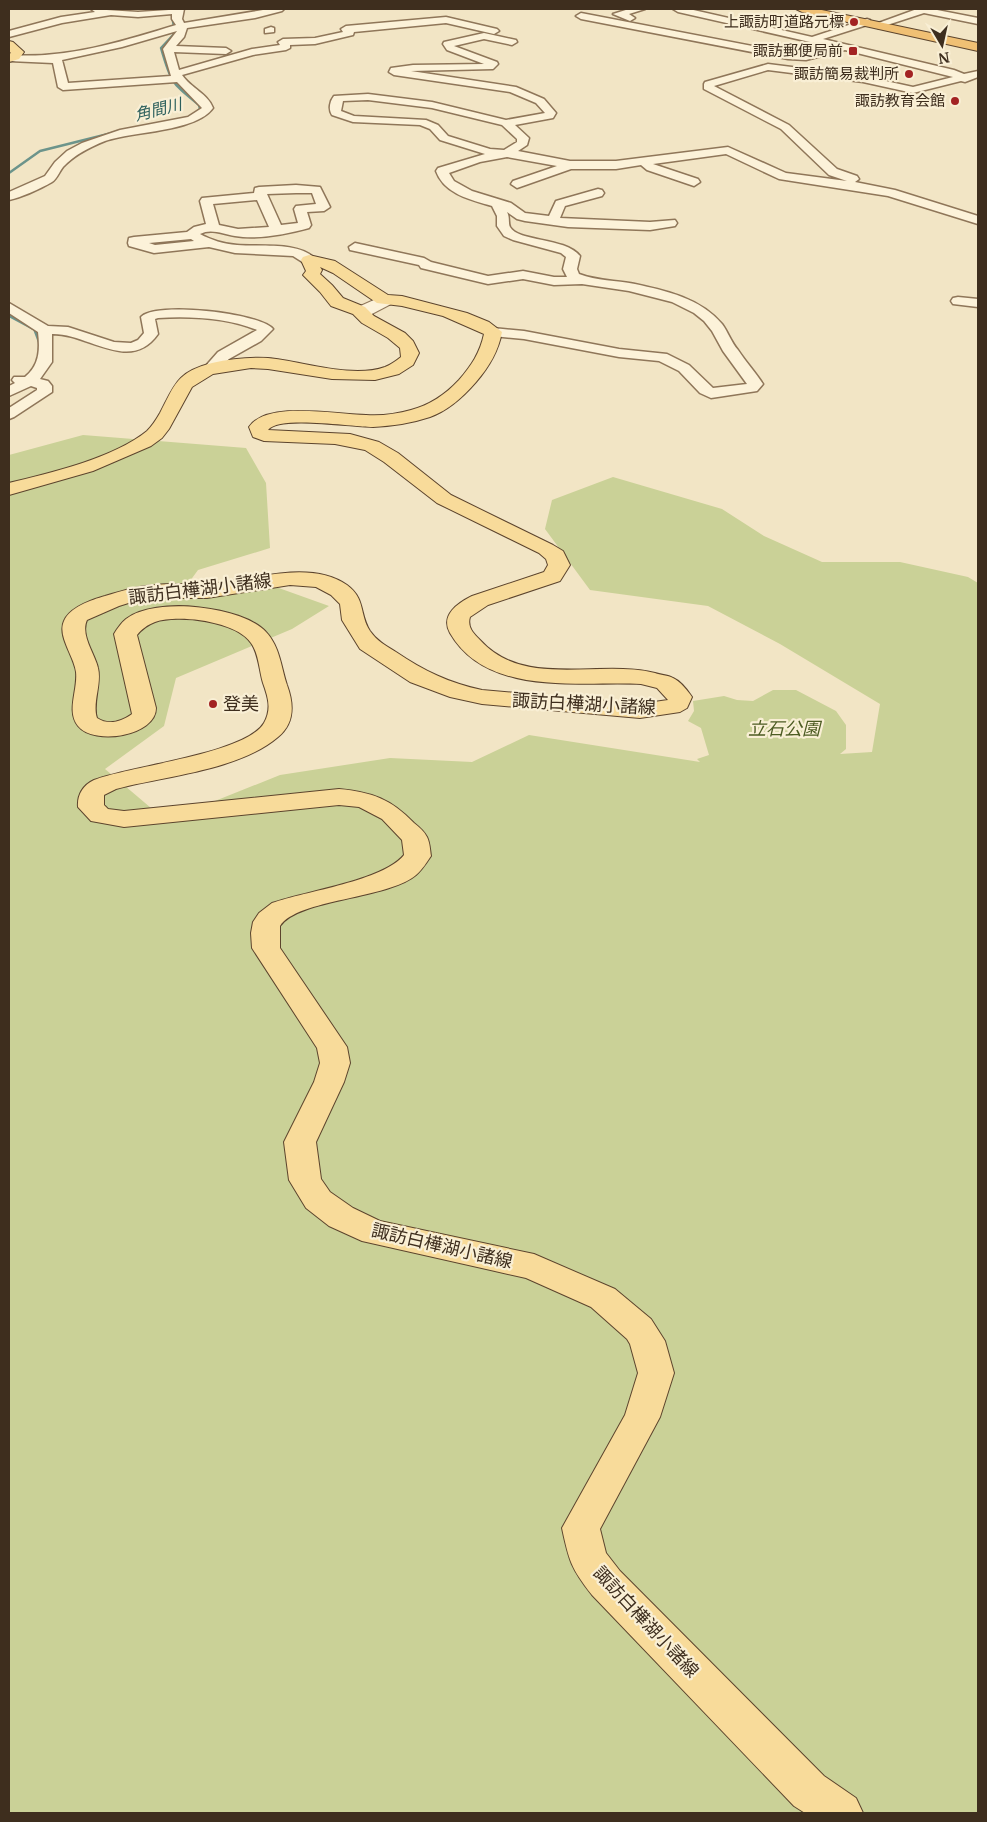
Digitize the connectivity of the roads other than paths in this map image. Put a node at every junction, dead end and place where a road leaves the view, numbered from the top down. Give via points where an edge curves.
1 (95, 9) edge
2 (279, 9) edge
3 (640, 9) edge
4 (678, 9) edge
5 (802, 9) edge
6 (910, 9) edge
7 (175, 10) edge
8 (924, 10) edge
9 (111, 12) junction
10 (578, 12) edge
11 (978, 21) edge
12 (872, 24) junction
13 (176, 29) junction
14 (662, 31) junction
15 (9, 34) edge
16 (328, 38) junction
17 (812, 39) junction
18 (9, 45) edge
19 (343, 45) dead end
20 (844, 47) junction
21 (978, 47) edge
22 (168, 49) junction
23 (252, 52) junction
24 (718, 53) dead end
25 (9, 58) edge
26 (54, 59) junction
27 (978, 74) edge
28 (173, 78) junction
29 (965, 79) junction
30 (404, 84) dead end
31 (449, 86) dead end
32 (978, 86) edge
33 (382, 88) dead end
34 (373, 98) junction
35 (416, 119) junction
36 (506, 123) junction
37 (467, 126) dead end
38 (454, 154) dead end
39 (506, 154) junction
40 (478, 159) junction
41 (645, 162) junction
42 (570, 165) junction
43 (451, 167) junction
44 (694, 182) dead end
45 (516, 184) dead end
46 (453, 186) junction
47 (891, 192) junction
48 (598, 193) dead end
49 (9, 196) edge
50 (262, 196) junction
51 (498, 205) junction
52 (552, 220) junction
53 (978, 220) edge
54 (671, 223) dead end
55 (213, 227) junction
56 (277, 230) junction
57 (192, 235) junction
58 (209, 243) junction
59 (431, 246) dead end
60 (355, 247) dead end
61 (309, 260) junction
62 (424, 262) junction
63 (581, 280) junction
64 (385, 300) junction
65 (958, 301) dead end
66 (978, 303) edge
67 (9, 308) edge
68 (362, 312) junction
69 (45, 330) junction
70 (493, 332) junction
71 (210, 369) junction
72 (18, 382) edge
73 (9, 414) edge
74 (9, 489) edge
75 (841, 1813) edge

1 - 9 street
2 - 13 street
3 - 14 street via 618,14 669,28
4 - 17 street
5 - 12 highway
6 - 8 street
7 - 9 street via 143,14
7 - 13 street
8 - 11 street
8 - 12 street
9 - 15 street via 61,20
10 - 14 street
10 - 24 street via 614,27
12 - 17 street
12 - 21 highway
13 - 22 street via 183,30
13 - 26 street
14 - 20 street via 788,56 806,57
16 - 19 street
16 - 23 street via 283,42 286,46 282,48
16 - 36 street via 350,33 346,30 430,20 452,21 494,31 512,42 484,36 448,44 493,64 489,67 412,68 394,72 512,90 540,101 551,113
17 - 20 street
18 - 25 main road via 18,52
20 - 29 street via 950,72
22 - 23 street
22 - 28 street
23 - 28 street
25 - 26 street
26 - 28 street via 58,61 62,87
27 - 29 street
28 - 49 street via 206,103 208,108 204,114 196,119 97,141 67,158 46,182
29 - 32 street
29 - 47 street via 912,90 863,79 768,67 740,70 709,84 708,87 715,92 785,127 833,172
30 - 31 street via 418,82
33 - 34 street
34 - 35 street via 338,98 336,113 359,120
34 - 36 street via 440,107
35 - 37 street via 427,114 437,115 462,120
35 - 39 street via 429,124 444,138
36 - 39 street via 528,141
38 - 40 street
39 - 40 street
39 - 42 street
40 - 43 street
41 - 42 street via 618,167
41 - 44 street via 652,168
41 - 47 street via 728,150 782,176
42 - 45 street
43 - 46 street via 442,171 442,175
43 - 46 street via 471,178
46 - 51 street
47 - 53 street
48 - 52 street via 560,204
50 - 55 street via 206,201
50 - 56 street
50 - 56 street via 259,191 316,190 324,206 300,209 305,225
51 - 52 street via 522,216
51 - 63 street via 503,216 503,230 570,253 573,256 570,269 573,276
52 - 54 street via 650,226
55 - 56 street via 238,233
55 - 57 street via 196,230
57 - 58 street
57 - 58 street via 134,243 154,249
58 - 61 street via 241,250 296,252
59 - 62 street
60 - 62 street
61 - 64 main road via 335,267
61 - 68 main road via 314,270 311,275 335,301
62 - 63 street via 488,280 523,276
63 - 70 street via 660,294 691,306 713,322 756,384 752,388 711,393 684,368 662,357
64 - 68 street
64 - 70 main road via 400,300 455,316
65 - 66 street
67 - 69 street
68 - 71 main road via 367,319 396,335 408,346 411,352 409,359 402,366 369,375 254,363
69 - 71 street via 65,330 93,341 134,347 152,334 148,317 168,312 239,320 266,329 258,337 225,354
69 - 72 street via 47,350 44,364
70 - 75 main road, 諏訪白樺湖小諸線 via 489,354 458,393 442,404 389,420 276,418 261,423 258,427 260,434 370,445 444,499 540,545 555,556 559,565 552,576 475,603 460,614 458,626 479,656 538,676 648,677 673,687 680,697 678,703 672,707 640,711 458,692 418,677 368,644 353,620 351,603 339,590 320,581 290,579 207,591 137,594 111,600 78,616 74,623 74,633 87,669 84,716 90,726 116,728 139,721 144,716 125,634 129,626 140,620 182,612 224,618 255,633 263,642 282,709 273,729 254,743 96,788 90,796 91,807 100,816 124,819 339,797 385,808 416,840 418,856 410,869 383,882 288,906 270,917 264,930 266,948 332,1047 335,1063 300,1142 305,1180 318,1200 341,1217 374,1232 534,1268 604,1298 639,1329 647,1341 656,1373 642,1417 581,1528 588,1560 606,1583 809,1791
71 - 74 main road via 184,384 156,433 140,445
72 - 73 street via 43,384 44,392

